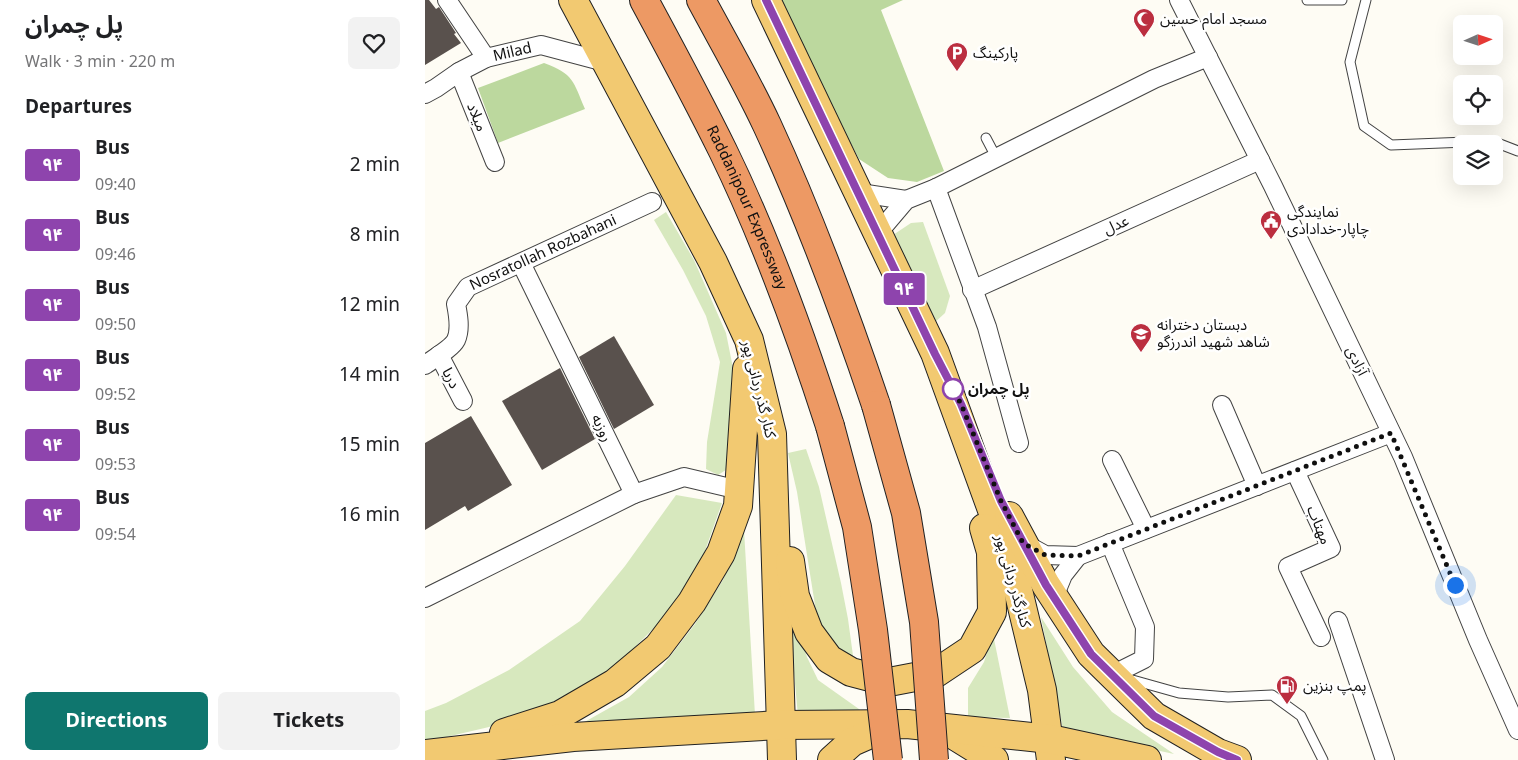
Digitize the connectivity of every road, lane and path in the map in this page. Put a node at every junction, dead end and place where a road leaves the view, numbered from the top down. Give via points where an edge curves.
1 (573, 0) edge
2 (644, 0) edge
3 (701, 0) edge
4 (766, 0) edge
5 (1179, 0) edge
6 (1307, 0) edge
7 (1342, 0) edge
8 (1366, 0) edge
9 (449, 1) edge
10 (1208, 57) junction
11 (486, 58) junction
12 (605, 62) junction
13 (459, 72) junction
14 (425, 94) edge
15 (986, 138) dead end
16 (1518, 151) edge
17 (996, 157) junction
18 (1260, 160) junction
19 (495, 162) dead end
20 (936, 188) junction
21 (859, 194) junction
22 (906, 200) junction
23 (652, 202) dead end
24 (878, 233) junction
25 (521, 263) junction
26 (973, 290) junction
27 (749, 340) junction
28 (935, 354) junction
29 (432, 360) edge
30 (463, 401) dead end
31 (1222, 405) dead end
32 (1391, 433) junction
33 (772, 434) junction
34 (1019, 443) dead end
35 (1112, 460) dead end
36 (1295, 471) junction
37 (1257, 486) junction
38 (739, 490) junction
39 (634, 494) junction
40 (1146, 529) junction
41 (1023, 543) junction
42 (1110, 543) junction
43 (1078, 556) junction
44 (425, 598) edge
45 (1054, 598) junction
46 (1338, 621) dead end
47 (1321, 637) dead end
48 (1112, 675) junction
49 (892, 724) junction
50 (780, 725) junction
51 (943, 728) junction
52 (1518, 730) edge
53 (1050, 749) edge
54 (425, 754) edge
55 (782, 760) edge
56 (832, 760) edge
57 (889, 760) edge
58 (934, 760) edge
59 (994, 760) edge
60 (1147, 760) edge
61 (1237, 760) edge
62 (1323, 760) edge
63 (1385, 760) edge

1 - 12 main road, کنار گذر ردانی پور
2 - 57 highway, Raddanipour Expressway, bridge via 723,152 758,229 813,372 857,527
3 - 58 highway, bridge via 766,124 799,199 876,405 906,513 924,622
4 - 21 main road, کنارگذر ردانی پور
5 - 10 street, آزادی
6 - 7 lane
8 - 16 lane via 1350,62 1364,126 1391,145 1492,141
9 - 11 street
10 - 17 street via 1154,79
10 - 18 street, آزادی
11 - 12 street, Milad via 541,45
11 - 13 street, Milad
12 - 27 main road, کنار گذر ردانی پور via 713,262
13 - 14 street, Milad
13 - 19 street, میلاد
15 - 17 lane
17 - 20 street
18 - 26 street, عدل
18 - 32 street, آزادی
20 - 22 street
20 - 26 street
21 - 22 street
21 - 24 main road, کنارگذر ردانی پور
22 - 24 street
23 - 25 street, Nosratollah Rozbahani
24 - 28 main road, کنارگذر ردانی پور
25 - 29 street, Nosratollah Rozbahani via 468,287 456,304 459,322 456,340
25 - 39 street, روزبه
26 - 34 street via 987,327
27 - 33 main road, کنار گذر ردانی پور
27 - 38 main road
28 - 33 main road via 991,552 991,612 972,649 936,673 889,682 851,672 829,659 809,632 795,596
28 - 41 main road
28 - 53 main road, کنارگذر ردانی پور via 1012,566 1041,690
29 - 30 street, دریا
31 - 37 street
32 - 36 street
32 - 52 street, آزادی
33 - 50 main road, کنار گذر ردانی پور
35 - 40 street
36 - 37 street
36 - 47 street, مهتاب via 1331,548 1288,567
37 - 40 street
38 - 39 street via 684,477
38 - 54 main road via 738,506 721,553 692,602 658,647 615,683 560,715
39 - 44 street
40 - 42 street
41 - 43 street via 1045,555
41 - 45 main road
42 - 43 street
42 - 48 street via 1145,627 1144,659
43 - 45 street via 1063,575
45 - 48 main road via 1091,654
46 - 63 street
48 - 61 main road via 1154,716
48 - 62 lane via 1179,693 1229,697 1272,695 1301,716
49 - 50 main road
49 - 51 main road
49 - 56 main road via 852,742
50 - 54 main road via 573,737
50 - 55 main road, کنار گذر ردانی پور
51 - 53 main road
51 - 59 main road
53 - 60 main road

